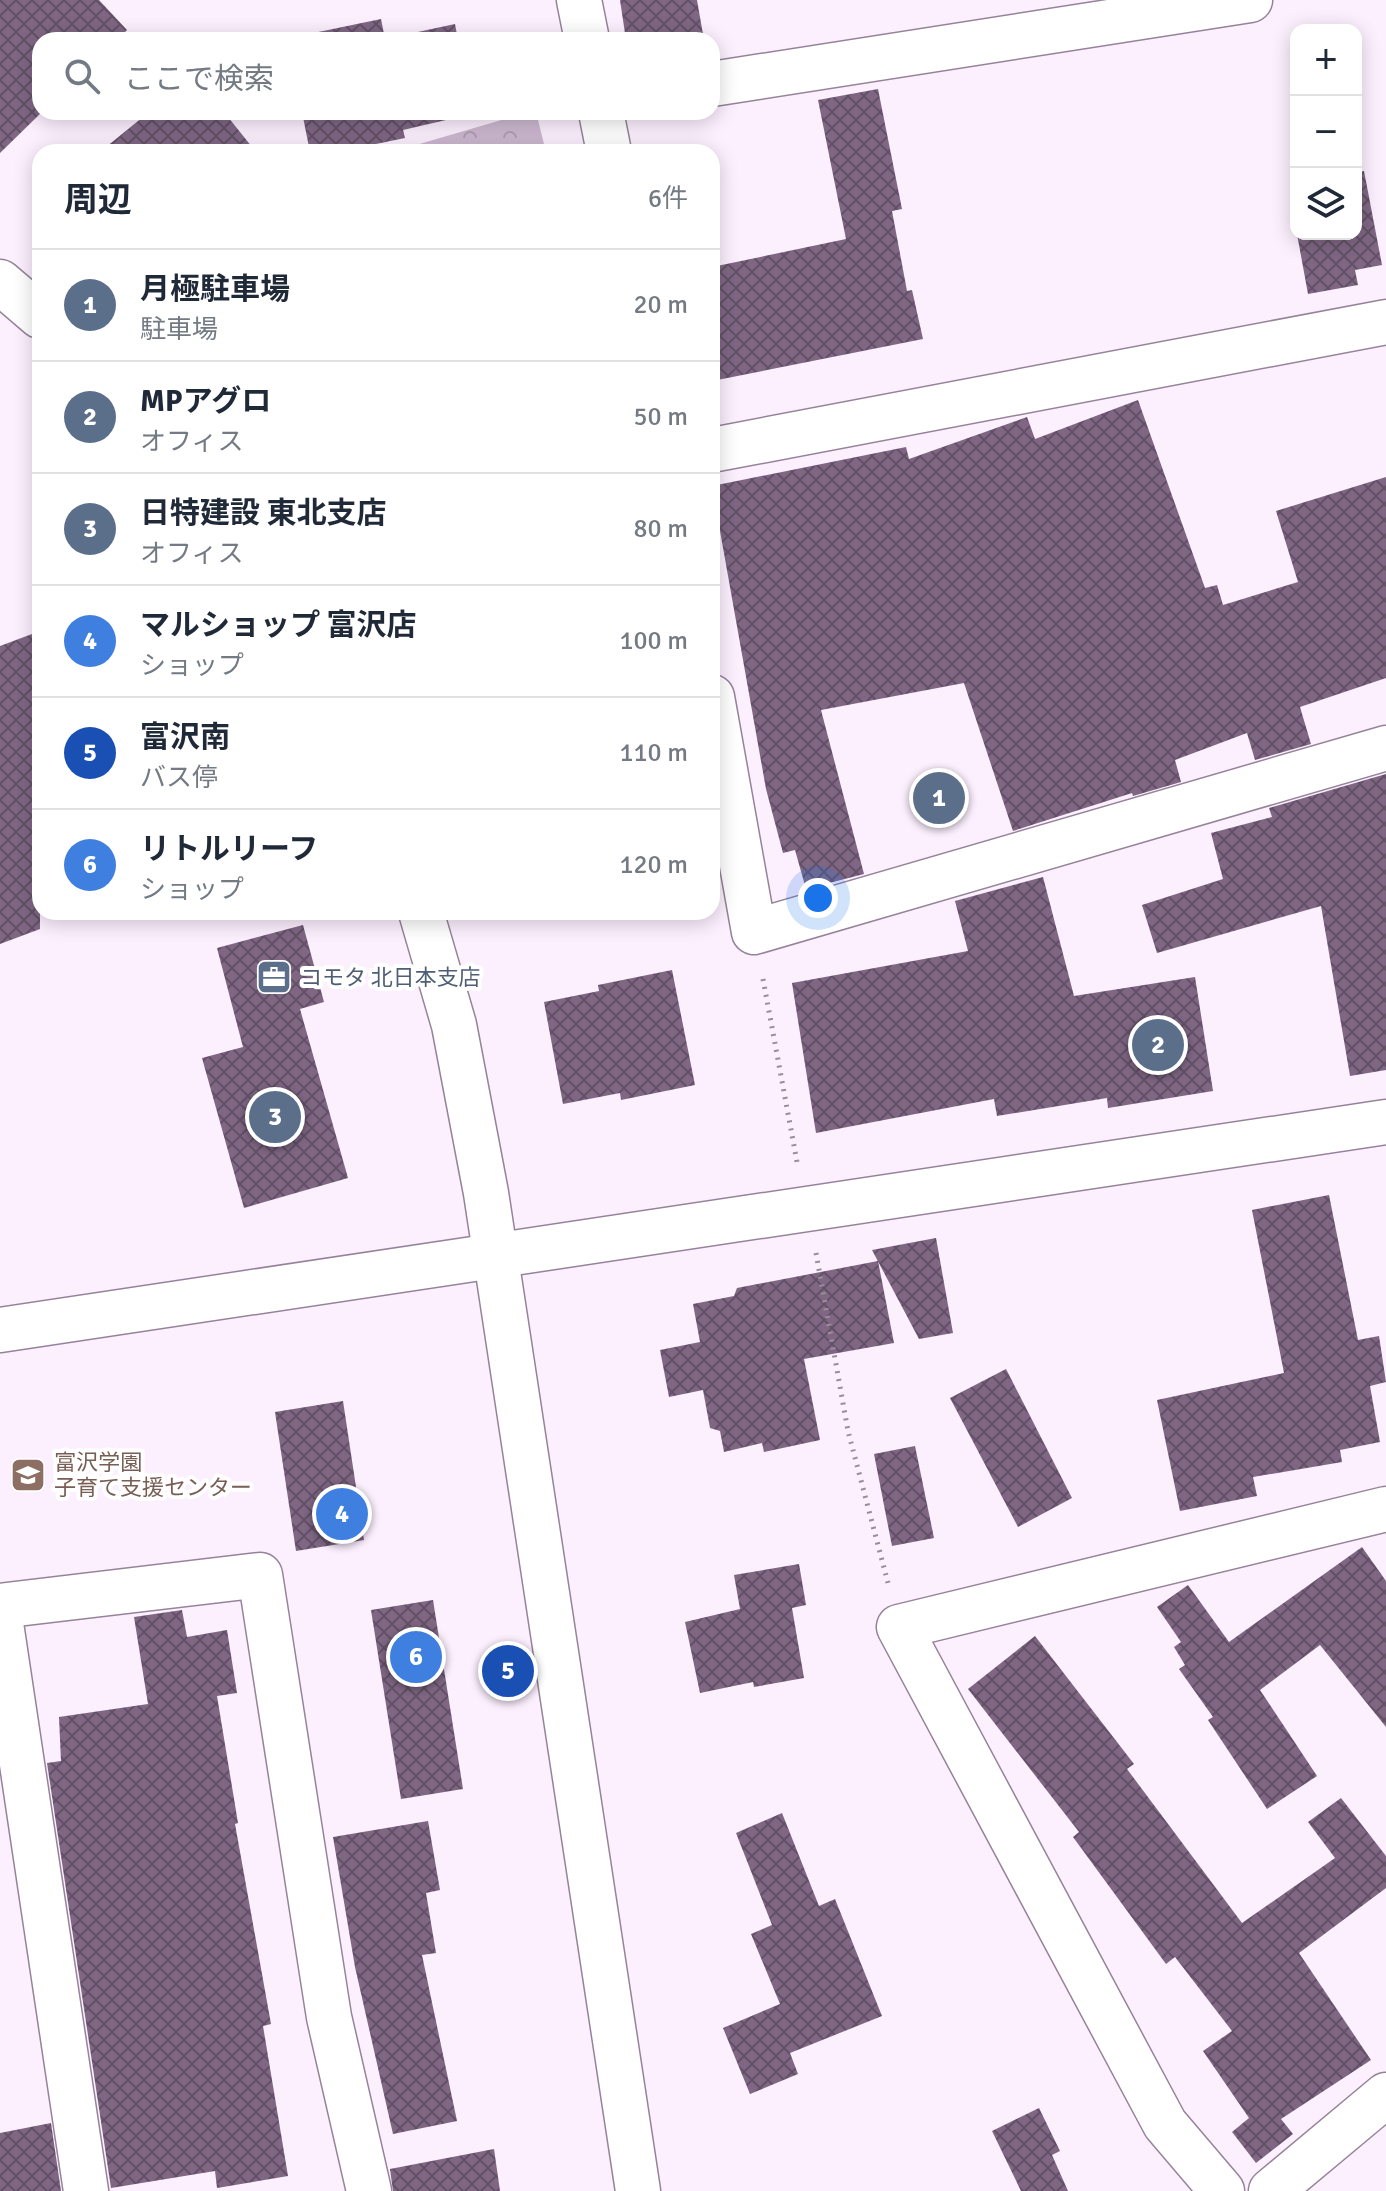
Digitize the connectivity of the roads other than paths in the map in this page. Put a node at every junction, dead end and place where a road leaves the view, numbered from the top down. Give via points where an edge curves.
1 (579, 0) edge
2 (1250, 0) edge
3 (585, 32) edge
4 (720, 83) edge
5 (603, 120) edge
6 (607, 144) edge
7 (0, 282) edge
8 (32, 309) edge
9 (1386, 322) edge
10 (720, 448) edge
11 (720, 742) edge
12 (1386, 748) edge
13 (423, 920) edge
14 (1386, 1122) edge
15 (497, 1256) junction
16 (0, 1330) edge
17 (1386, 1509) edge
18 (0, 1606) edge
19 (0, 1617) edge
20 (1386, 2095) edge
21 (86, 2191) edge
22 (369, 2191) edge
23 (638, 2191) edge
24 (1222, 2191) edge
25 (1271, 2191) edge

1 - 3 street
2 - 4 street
5 - 6 street
7 - 8 street
9 - 10 street
11 - 12 street via 754,932
13 - 15 street via 454,1025
14 - 15 street
15 - 16 street
15 - 23 street
17 - 24 street via 899,1627 1165,2124
18 - 22 street via 260,1575 329,2017
19 - 21 street
20 - 25 street

